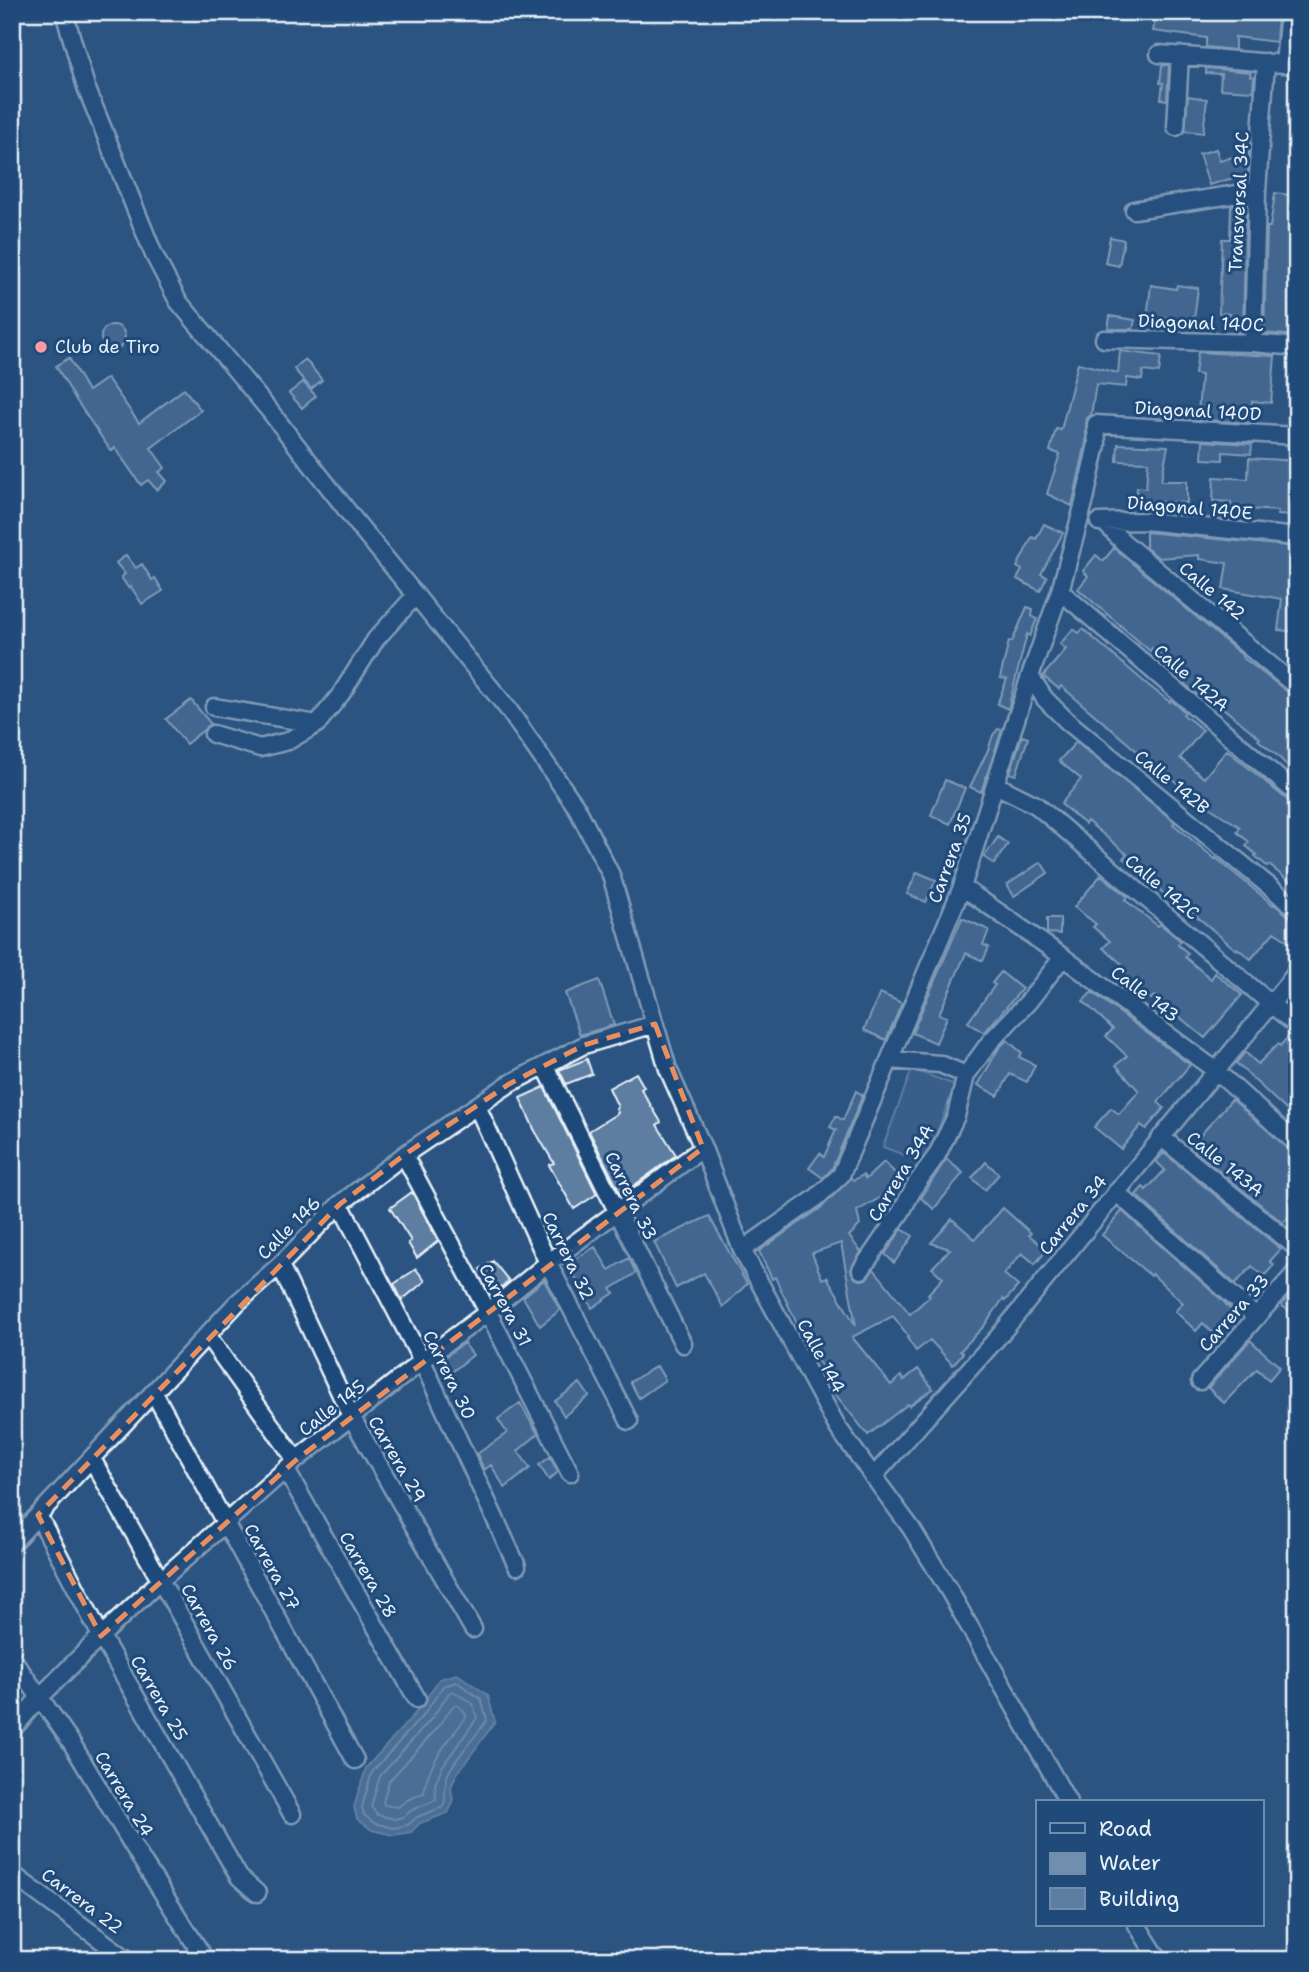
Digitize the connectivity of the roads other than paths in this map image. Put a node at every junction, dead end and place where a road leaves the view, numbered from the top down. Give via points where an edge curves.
1 (64, 12) edge
2 (1289, 12) edge
3 (1159, 54) dead end
4 (1180, 55) junction
5 (1266, 62) junction
6 (1290, 64) edge
7 (1176, 127) dead end
8 (1257, 191) junction
9 (1133, 210) dead end
10 (1104, 340) dead end
11 (1252, 344) junction
12 (1297, 347) edge
13 (1096, 424) joint
14 (1297, 436) edge
15 (1104, 522) junction
16 (1079, 523) junction
17 (1297, 537) edge
18 (1060, 591) junction
19 (416, 595) junction
20 (1030, 676) junction
21 (1297, 687) edge
22 (214, 707) dead end
23 (317, 724) junction
24 (213, 734) dead end
25 (996, 785) junction
26 (1297, 794) edge
27 (962, 887) junction
28 (1297, 909) edge
29 (1063, 957) junction
30 (1297, 972) edge
31 (1270, 1004) junction
32 (655, 1024) junction
33 (1297, 1026) edge
34 (890, 1060) junction
35 (545, 1066) junction
36 (1215, 1070) junction
37 (966, 1075) junction
38 (477, 1106) junction
39 (1161, 1137) junction
40 (1297, 1144) edge
41 (703, 1148) junction
42 (404, 1155) junction
43 (1116, 1192) junction
44 (340, 1204) junction
45 (617, 1211) junction
46 (1297, 1248) edge
47 (742, 1250) junction
48 (548, 1263) junction
49 (279, 1265) junction
50 (861, 1270) dead end
51 (1297, 1271) edge
52 (488, 1312) junction
53 (1255, 1316) junction
54 (207, 1335) junction
55 (683, 1344) dead end
56 (422, 1361) junction
57 (1200, 1381) dead end
58 (154, 1393) junction
59 (352, 1418) junction
60 (629, 1420) dead end
61 (92, 1459) junction
62 (291, 1465) junction
63 (570, 1474) dead end
64 (873, 1477) junction
65 (38, 1515) junction
66 (226, 1522) junction
67 (12, 1543) edge
68 (517, 1566) dead end
69 (161, 1580) junction
70 (473, 1629) dead end
71 (101, 1636) junction
72 (12, 1658) edge
73 (39, 1698) junction
74 (417, 1699) dead end
75 (12, 1730) edge
76 (355, 1760) dead end
77 (1067, 1800) edge
78 (292, 1814) dead end
79 (12, 1874) edge
80 (257, 1893) dead end
81 (1138, 1926) edge
82 (201, 1953) dead end
83 (128, 1960) edge
84 (1161, 1960) edge

1 - 19 street via 86,87 154,255 178,301
2 - 6 street
3 - 4 street
4 - 5 street
4 - 7 street
5 - 6 street
5 - 8 street, Transversal 34C
8 - 9 street
8 - 11 street, Transversal 34C
10 - 11 street, Diagonal 140C
11 - 12 street, Diagonal 140C
13 - 14 street, Diagonal 140D
13 - 16 street, Carrera 35 via 1097,444
15 - 16 street, Diagonal 140E
15 - 17 street, Diagonal 140E via 1145,521
15 - 21 street, Calle 142
16 - 18 street, Carrera 35
18 - 20 street, Carrera 35
18 - 26 street, Calle 142A
19 - 23 street via 376,639
19 - 32 street via 508,709 577,808 611,875
20 - 25 street, Carrera 35
20 - 28 street, Calle 142B via 1067,721
22 - 23 street
23 - 24 street via 288,741 260,748
25 - 27 street, Carrera 35
25 - 31 street, Calle 142C via 1036,805
27 - 29 street, Calle 143
27 - 34 street, Carrera 35
29 - 36 street, Calle 143
29 - 37 street, Carrera 34A
30 - 31 street, Carrera 34
31 - 33 street, Calle 142C
31 - 36 street, Carrera 34
32 - 35 street, Calle 146 via 584,1045
32 - 41 street via 668,1069
34 - 37 street via 940,1064
34 - 47 street, Carrera 35 via 841,1175
35 - 38 street, Calle 146
35 - 45 street, Carrera 33
36 - 39 street, Carrera 34
36 - 40 street, Calle 143
37 - 50 street, Carrera 34A via 956,1116 937,1155
38 - 42 street, Calle 146
38 - 48 street, Carrera 32
39 - 43 street, Carrera 34
39 - 46 street, Calle 143A
41 - 45 street, Calle 145
41 - 47 street
42 - 44 street, Calle 146
42 - 52 street, Carrera 31
43 - 53 street
43 - 64 street, Carrera 34 via 999,1336
44 - 49 street, Calle 146
44 - 56 street, Carrera 30
45 - 48 street, Calle 145
45 - 55 street, Carrera 33
47 - 64 street, Calle 144 via 838,1428
48 - 52 street, Calle 145
48 - 60 street, Carrera 32
49 - 54 street, Calle 146
49 - 59 street, Carrera 29
51 - 53 street, Carrera 33
52 - 56 street, Calle 145
52 - 63 street, Carrera 31
53 - 57 street, Carrera 33
54 - 58 street, Calle 146
54 - 62 street, Carrera 28
56 - 59 street, Calle 145
56 - 68 street, Carrera 30
58 - 61 street, Calle 146
58 - 66 street, Carrera 27
59 - 62 street, Calle 145
59 - 70 street, Carrera 29
61 - 65 street, Calle 146
61 - 69 street, Carrera 26
62 - 66 street, Calle 145
62 - 74 street, Carrera 28
64 - 77 street, Calle 144 via 950,1592
65 - 67 street, Calle 146
65 - 71 street, Carrera 25
66 - 69 street, Calle 145
66 - 76 street, Carrera 27
69 - 71 street, Calle 145
69 - 78 street, Carrera 26
71 - 73 street, Calle 145
71 - 80 street, Carrera 25 via 239,1877
72 - 73 street, Carrera 24
73 - 75 street, Calle 145
73 - 82 street, Carrera 24
79 - 83 street, Carrera 22
81 - 84 street

